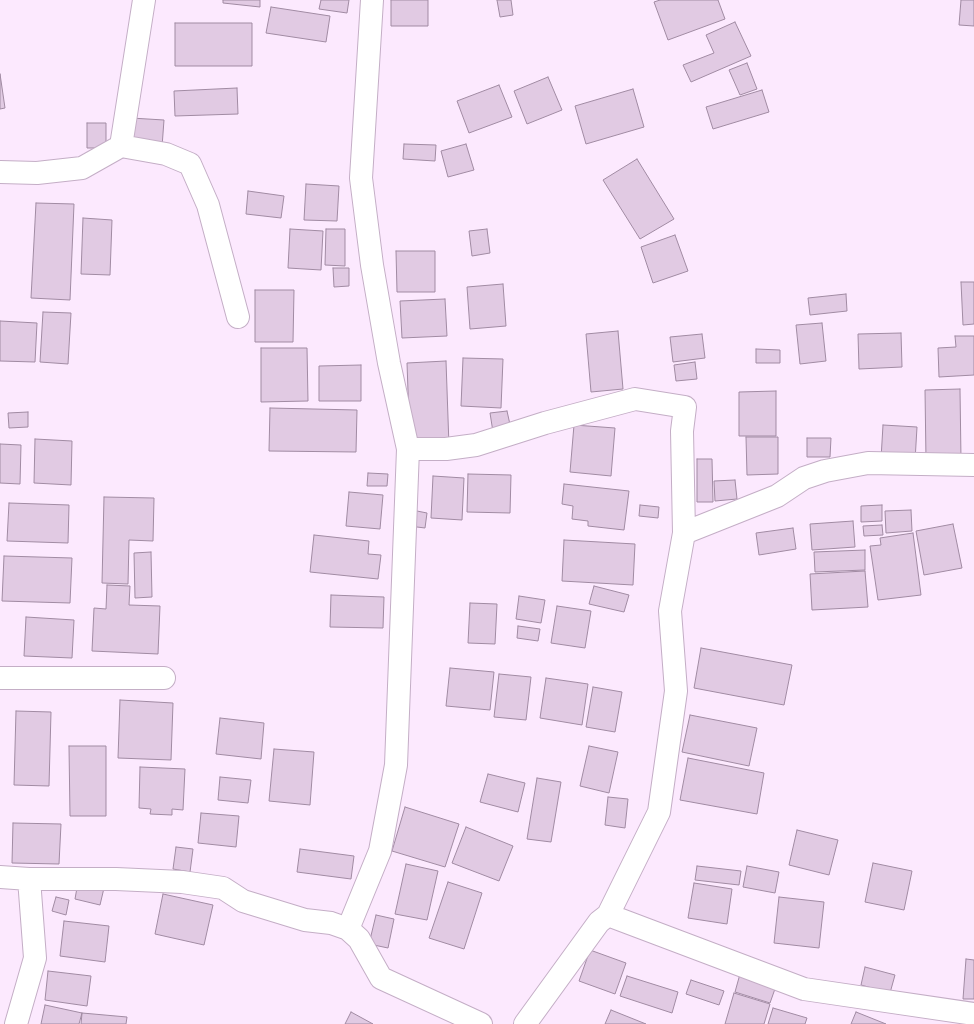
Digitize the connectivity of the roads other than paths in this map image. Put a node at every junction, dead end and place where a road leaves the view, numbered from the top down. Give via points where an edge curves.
1 (144, 0) edge
2 (372, 0) edge
3 (120, 146) junction
4 (0, 172) edge
5 (238, 317) dead end
6 (408, 449) junction
7 (974, 465) edge
8 (684, 533) junction
9 (0, 678) edge
10 (164, 678) dead end
11 (0, 877) edge
12 (28, 879) junction
13 (608, 915) junction
14 (348, 929) junction
15 (974, 1014) edge
16 (16, 1024) edge
17 (481, 1024) edge
18 (525, 1024) edge

1 - 3 street
2 - 6 street via 361,178 372,265
3 - 4 street via 82,168 37,173
3 - 5 street via 166,154 190,164 208,205
6 - 8 street via 476,445 635,399 685,407 682,431
6 - 14 street via 396,765 380,850
7 - 8 street via 868,463 825,471 804,478 776,496
8 - 13 street via 670,611 676,691 659,812
9 - 10 street
11 - 12 street
12 - 14 street via 182,882 223,888 243,901 304,920
12 - 16 street via 35,958
13 - 15 street via 804,989
13 - 18 street via 599,922
14 - 17 street via 359,940 381,978

